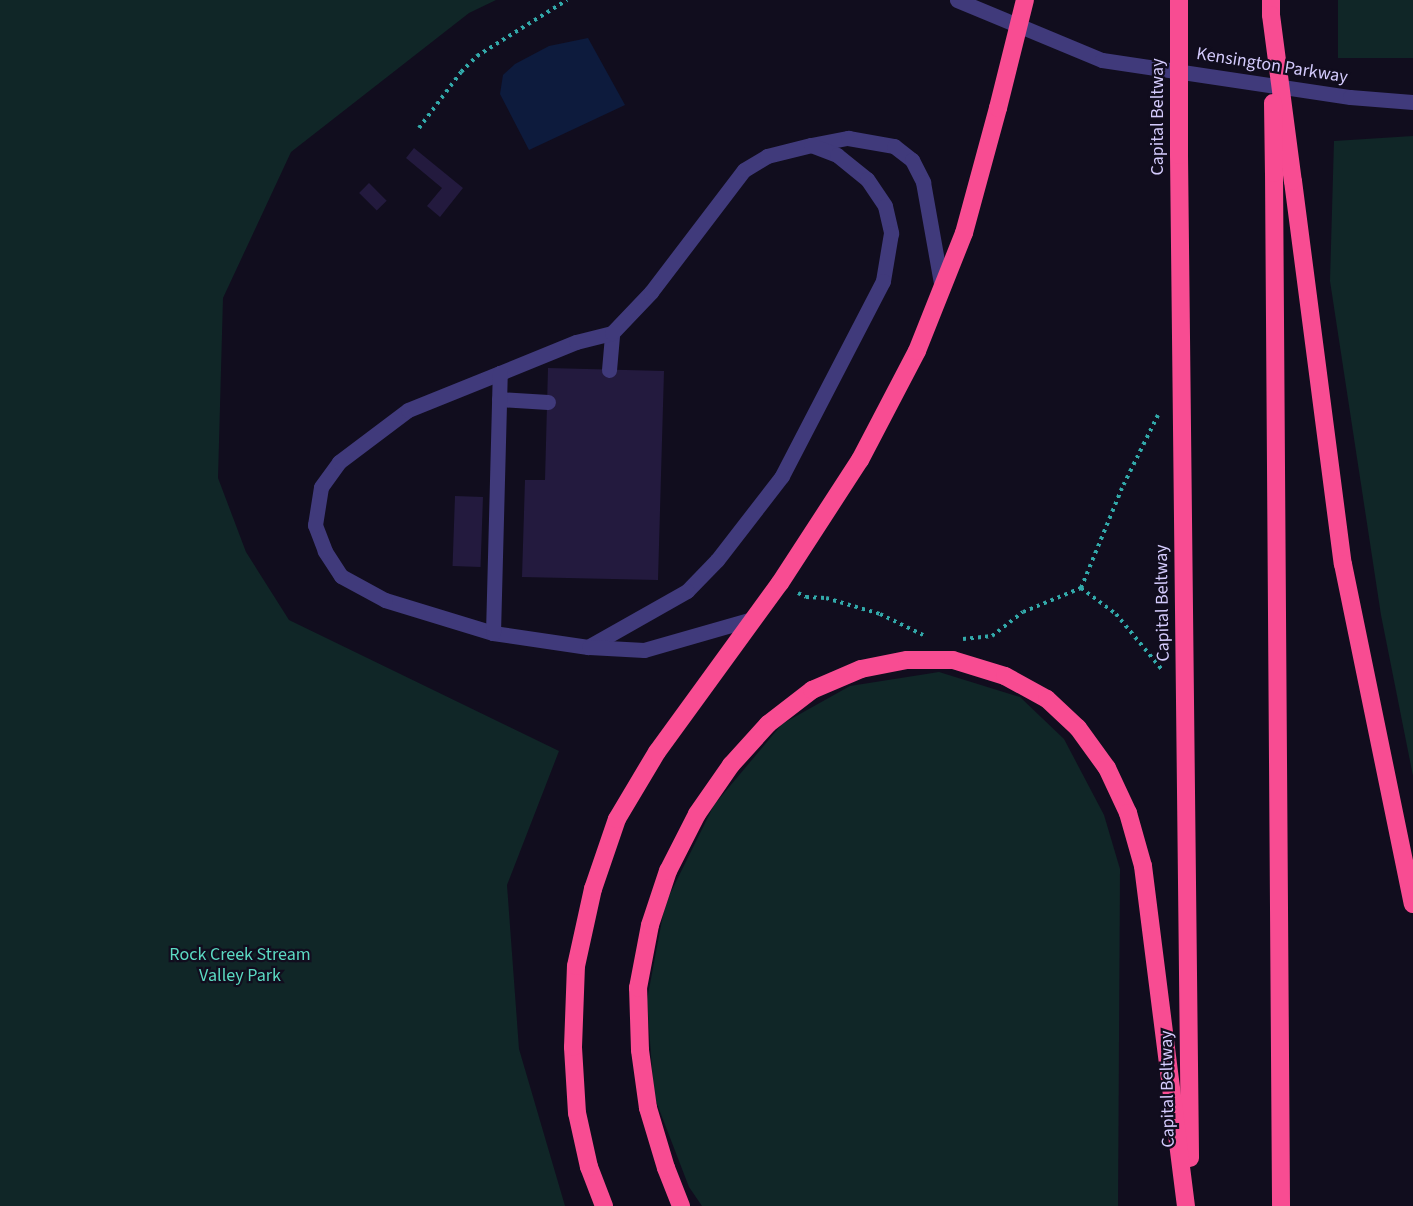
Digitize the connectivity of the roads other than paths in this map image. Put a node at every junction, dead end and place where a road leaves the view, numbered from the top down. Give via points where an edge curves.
1 (957, 0) edge
2 (1025, 0) edge
3 (1179, 0) edge
4 (1271, 8) edge
5 (1413, 102) edge
6 (811, 145) junction
7 (942, 289) junction
8 (612, 333) junction
9 (609, 370) dead end
10 (500, 373) junction
11 (499, 399) junction
12 (548, 402) dead end
13 (752, 619) junction
14 (493, 633) junction
15 (588, 647) junction
16 (1413, 904) edge
17 (604, 1206) edge
18 (681, 1206) edge
19 (1188, 1206) edge
20 (1281, 1206) edge

1 - 5 street, Kensington Parkway via 1102,60 1350,98
2 - 7 highway, bridge via 964,233
3 - 19 highway, Capital Beltway, bridge
4 - 16 highway, bridge via 1343,564
4 - 20 highway, bridge
6 - 7 street via 848,138 894,146 912,160 923,182
6 - 8 street via 767,156 744,170 651,292
6 - 15 street via 837,155 867,179 885,206 891,233 884,281 782,476 717,560 687,591
7 - 13 highway via 917,351 860,460
8 - 9 street
8 - 10 street via 576,342
10 - 11 street
10 - 14 street via 408,410 339,462 321,487 315,525 341,576 385,600
11 - 12 street
11 - 14 street
13 - 15 street via 645,650
13 - 17 highway via 657,752 617,819 593,890 576,966 573,1047 577,1113 589,1167
14 - 15 street
18 - 19 highway via 648,1108 640,1050 638,988 650,925 668,871 697,814 731,765 768,724 812,690 861,669 907,660 954,660 1005,676 1047,699 1078,728 1107,768 1128,813 1143,866

